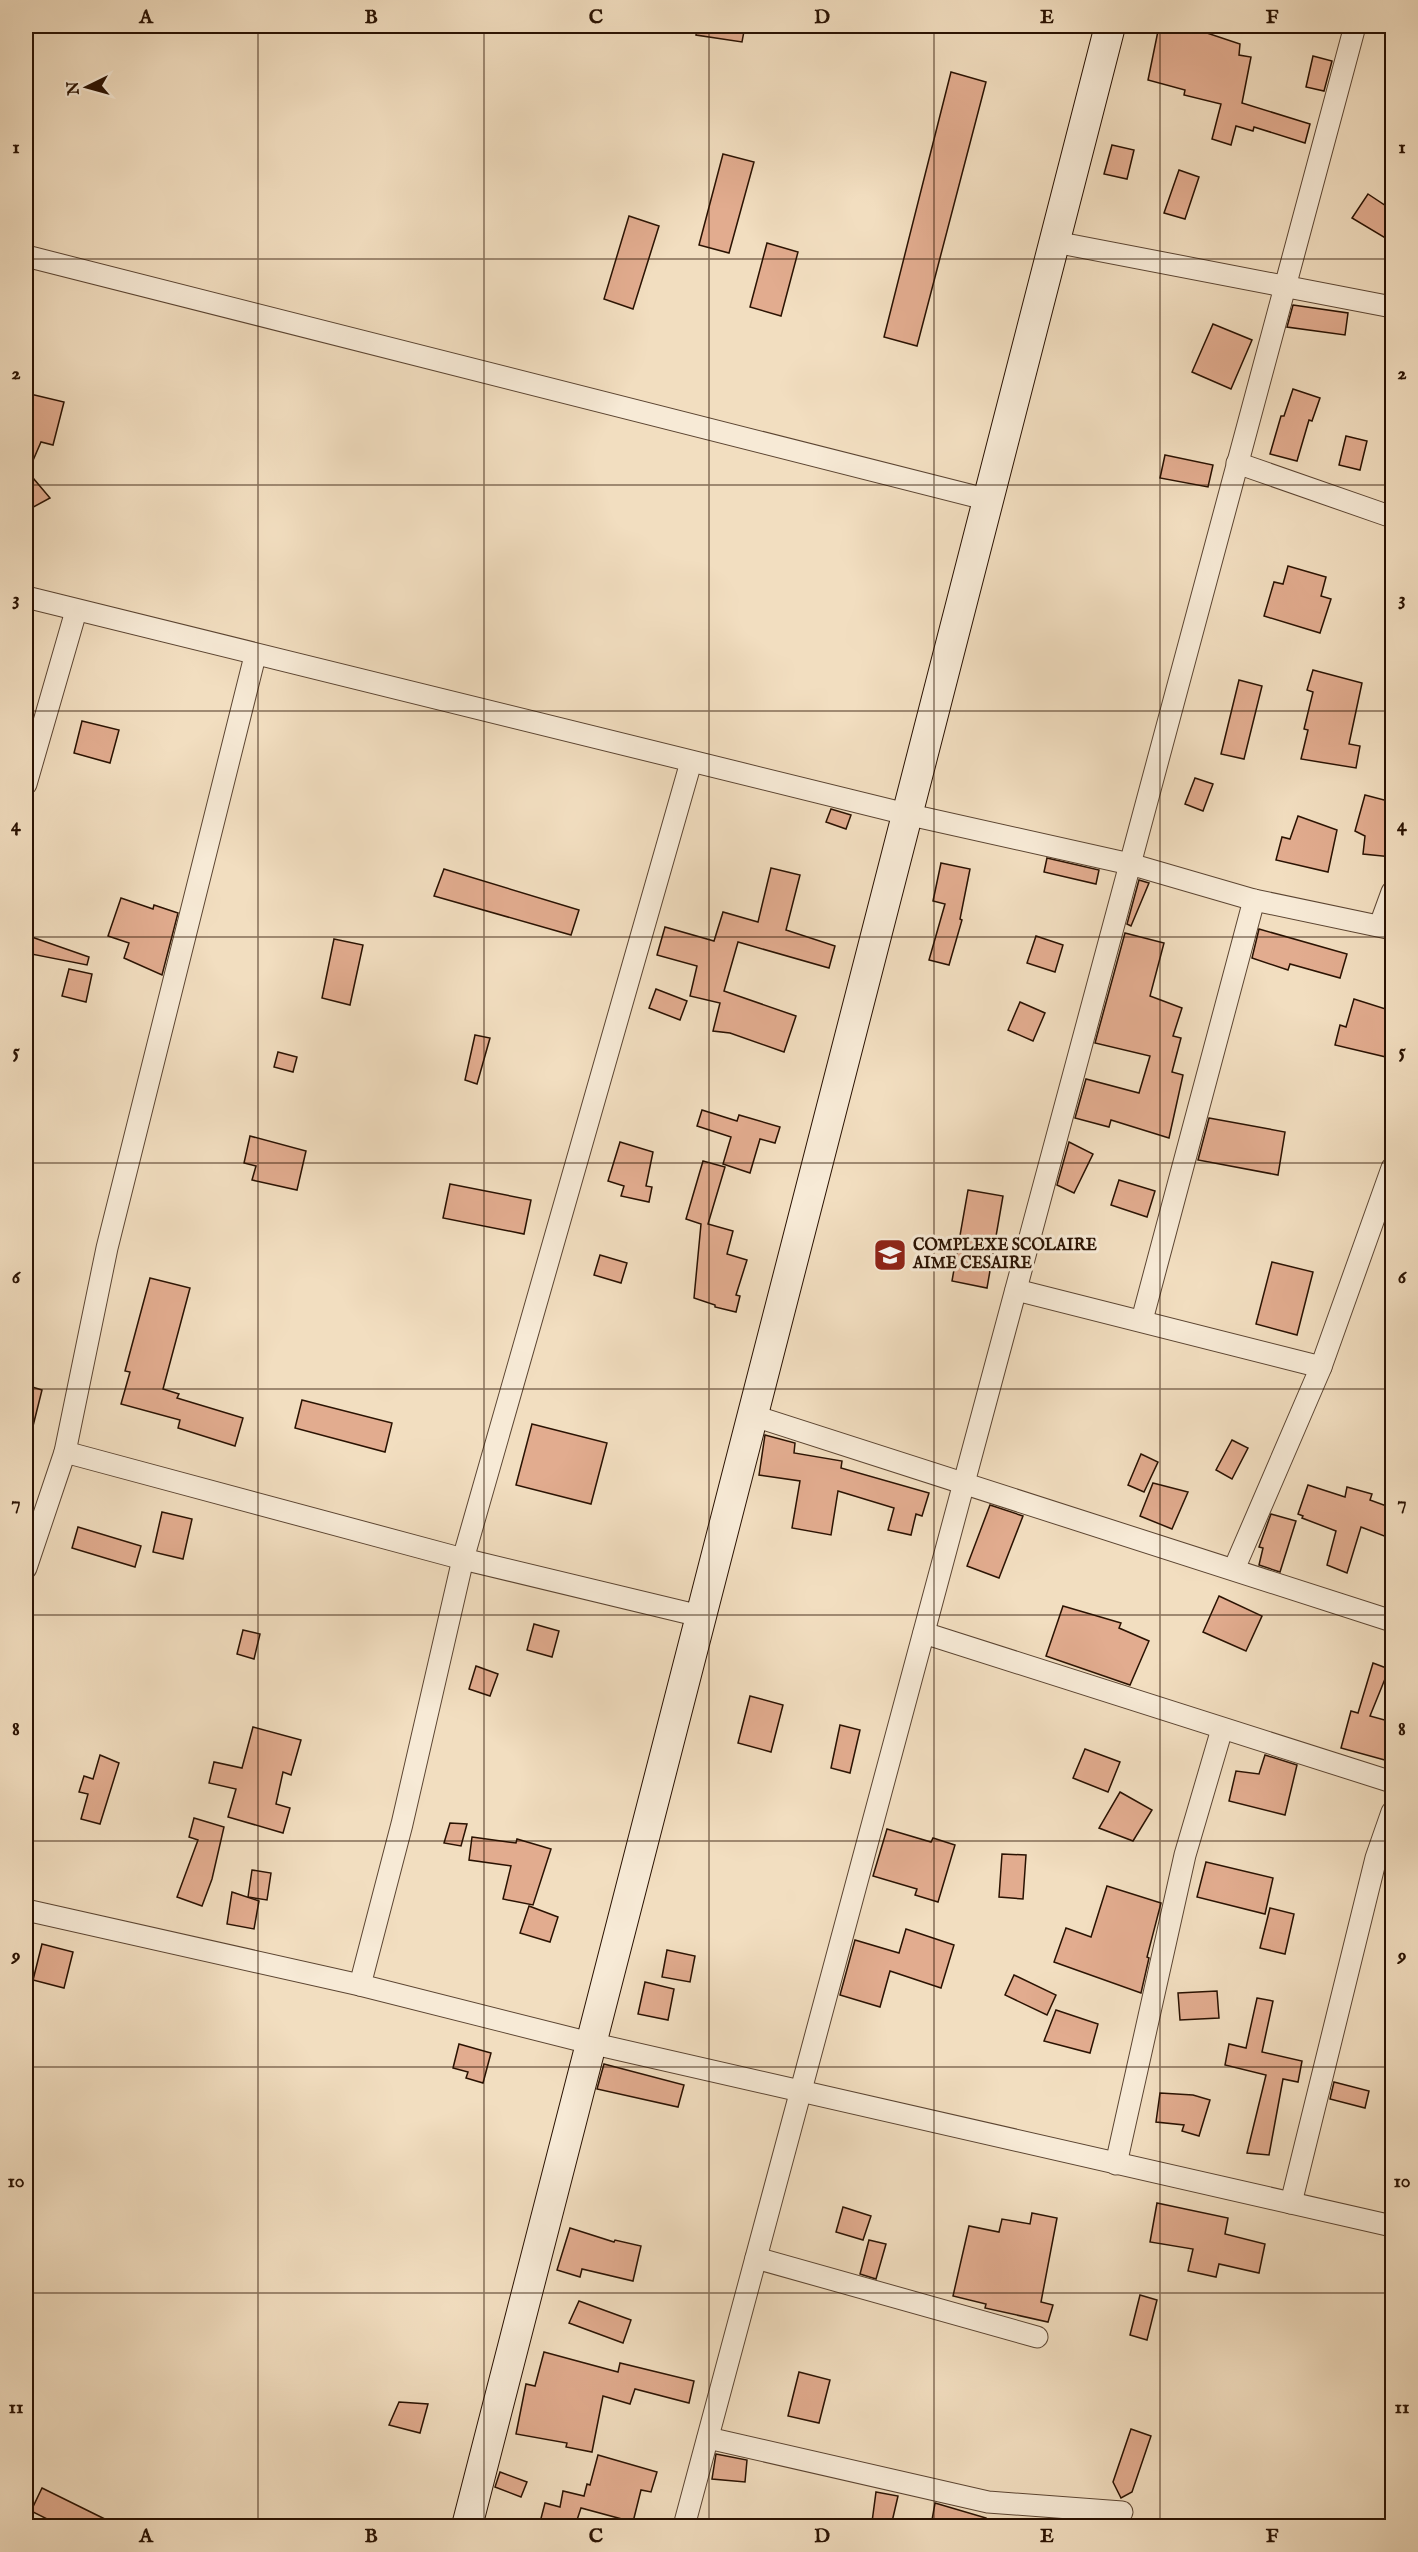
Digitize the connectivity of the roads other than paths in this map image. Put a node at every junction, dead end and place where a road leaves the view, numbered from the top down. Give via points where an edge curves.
1 (1110, 26) edge
2 (1355, 26) edge
3 (1054, 242) junction
4 (26, 256) edge
5 (1285, 287) junction
6 (1392, 307) edge
7 (1237, 464) junction
8 (989, 500) junction
9 (1392, 517) edge
10 (26, 597) edge
11 (76, 611) junction
12 (255, 656) junction
13 (691, 762) junction
14 (26, 784) edge
15 (906, 814) junction
16 (1130, 864) junction
17 (1392, 892) edge
18 (1254, 900) junction
19 (1386, 927) edge
20 (1392, 1168) edge
21 (1016, 1290) junction
22 (1142, 1320) junction
23 (1321, 1367) junction
24 (752, 1415) junction
25 (65, 1452) junction
26 (964, 1483) junction
27 (463, 1558) junction
28 (26, 1568) edge
29 (1234, 1569) junction
30 (700, 1616) junction
31 (1392, 1621) edge
32 (924, 1633) junction
33 (1222, 1729) junction
34 (1392, 1782) edge
35 (1392, 1812) edge
36 (26, 1910) edge
37 (360, 1985) junction
38 (590, 2043) junction
39 (801, 2090) junction
40 (1116, 2164) junction
41 (1291, 2203) junction
42 (1392, 2226) edge
43 (756, 2258) junction
44 (1037, 2337) dead end
45 (708, 2439) junction
46 (1122, 2512) dead end
47 (467, 2526) edge
48 (684, 2526) edge

1 - 3 main road
2 - 5 street
3 - 5 street
3 - 8 main road
4 - 8 street
5 - 6 street
5 - 7 street
7 - 9 street
7 - 16 street
8 - 15 main road
10 - 11 street
11 - 12 street
11 - 14 street
12 - 13 street
12 - 25 street via 107,1248
13 - 15 street
13 - 27 street
15 - 16 street
15 - 24 main road
16 - 18 street
16 - 21 street
17 - 19 street
18 - 19 street
18 - 22 street
20 - 23 street
21 - 22 street
21 - 26 street
22 - 23 street
23 - 29 street
24 - 26 street
24 - 30 main road
25 - 27 street
25 - 28 street
26 - 29 street
26 - 32 street
27 - 30 street
27 - 37 street via 402,1824
29 - 31 street
30 - 38 main road
32 - 33 street
32 - 39 street
33 - 34 street
33 - 40 street via 1185,1855
35 - 41 street via 1376,1858
36 - 37 street
37 - 38 street
38 - 39 street
38 - 47 main road
39 - 40 street
39 - 43 street
40 - 41 street
41 - 42 street
43 - 44 street
43 - 45 street
45 - 46 street via 988,2502
45 - 48 street

